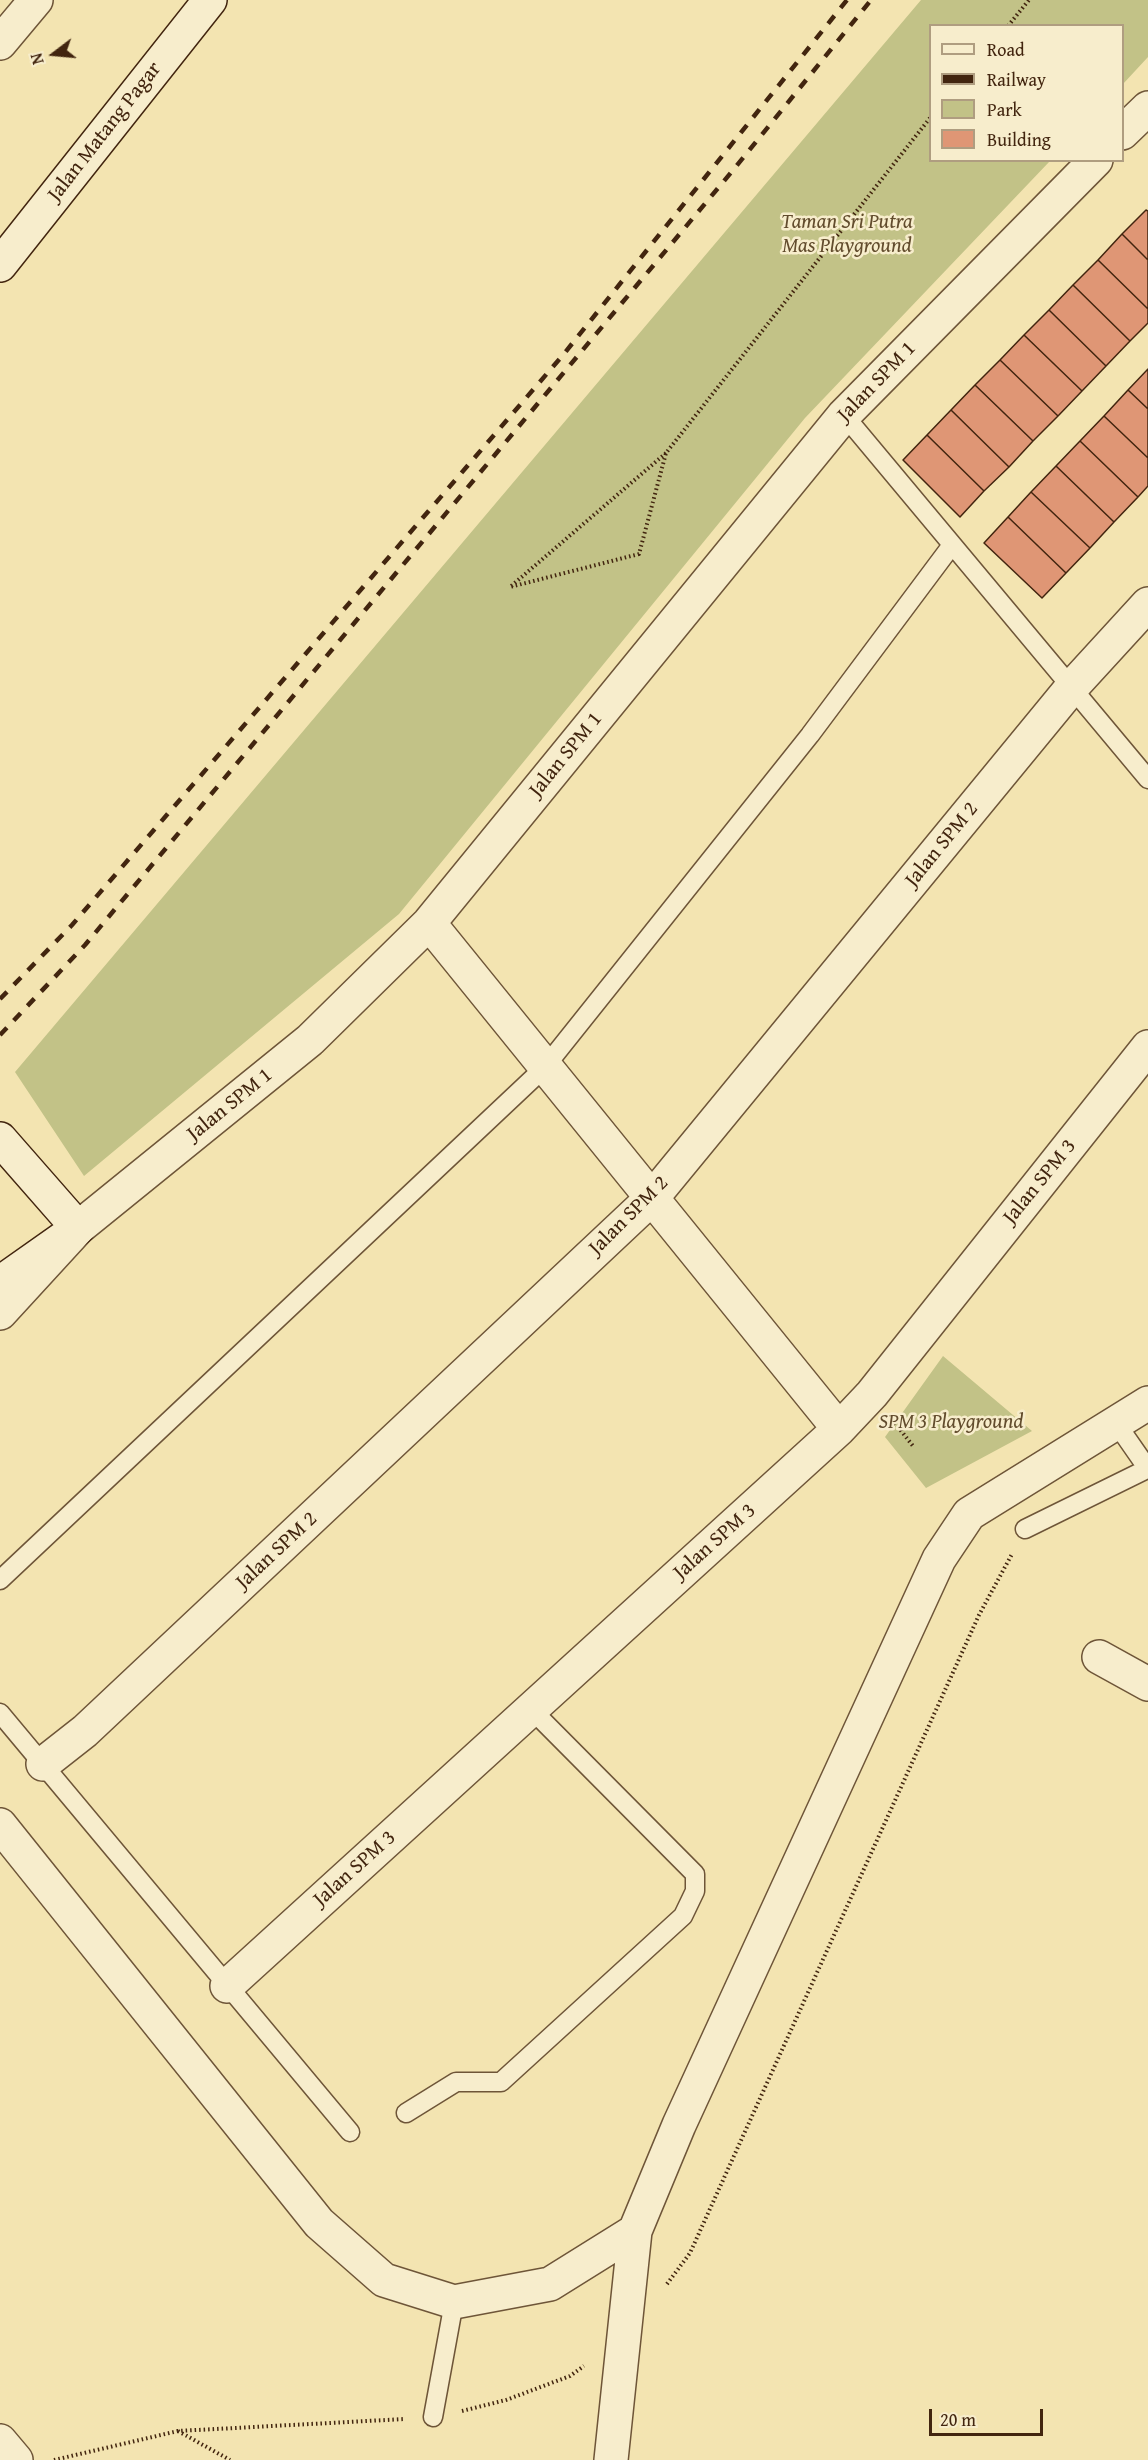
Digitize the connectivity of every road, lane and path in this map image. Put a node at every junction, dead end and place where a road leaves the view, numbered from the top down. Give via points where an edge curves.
1 (36, 0) edge
2 (210, 0) edge
3 (1029, 0) edge
4 (1010, 24) edge
5 (0, 43) edge
6 (1148, 108) edge
7 (929, 119) edge
8 (1124, 131) edge
9 (1094, 162) edge
10 (0, 265) edge
11 (844, 415) junction
12 (666, 453) junction
13 (952, 544) junction
14 (1148, 604) edge
15 (1072, 687) junction
16 (1148, 779) edge
17 (429, 923) junction
18 (1148, 1047) edge
19 (545, 1067) junction
20 (3, 1144) edge
21 (652, 1198) junction
22 (78, 1228) junction
23 (0, 1283) edge
24 (0, 1313) edge
25 (1148, 1403) edge
26 (1116, 1423) junction
27 (839, 1430) junction
28 (1148, 1469) edge
29 (1025, 1529) dead end
30 (0, 1580) edge
31 (1099, 1657) dead end
32 (1148, 1684) edge
33 (531, 1709) junction
34 (0, 1713) edge
35 (43, 1764) junction
36 (0, 1825) edge
37 (227, 1986) junction
38 (406, 2113) dead end
39 (350, 2132) dead end
40 (635, 2231) junction
41 (454, 2302) junction
42 (433, 2417) dead end
43 (178, 2431) dead end
44 (0, 2441) edge
45 (16, 2460) edge
46 (230, 2460) edge
47 (611, 2460) edge

1 - 5 street
2 - 10 street, Jalan Matang Pagar
3 - 4 path
6 - 8 street
7 - 12 path
9 - 11 street, Jalan SPM 1
11 - 13 lane
11 - 17 street, Jalan SPM 1
12 - 12 path via 639,554 510,587 553,549
13 - 15 lane
13 - 19 lane via 810,735
14 - 15 street, Jalan SPM 2
15 - 16 lane
15 - 21 street, Jalan SPM 2
17 - 19 street
17 - 22 street, Jalan SPM 1 via 310,1040
18 - 27 street, Jalan SPM 3
19 - 21 street
19 - 30 lane
20 - 22 street
21 - 27 street
21 - 35 street, Jalan SPM 2 via 85,1731
22 - 23 street
22 - 24 street, Jalan SPM 1
25 - 26 street
26 - 28 lane
26 - 40 street via 969,1514 939,1558 679,2125
27 - 33 street, Jalan SPM 3
28 - 29 lane
31 - 32 street
33 - 37 street, Jalan SPM 3
33 - 38 lane via 695,1874 695,1891 683,1916 501,2082 456,2082
34 - 35 lane
35 - 37 lane
36 - 41 street via 319,2223 384,2280
37 - 39 lane
40 - 41 street via 550,2284
40 - 47 street
41 - 42 lane
43 - 46 path
44 - 45 street

